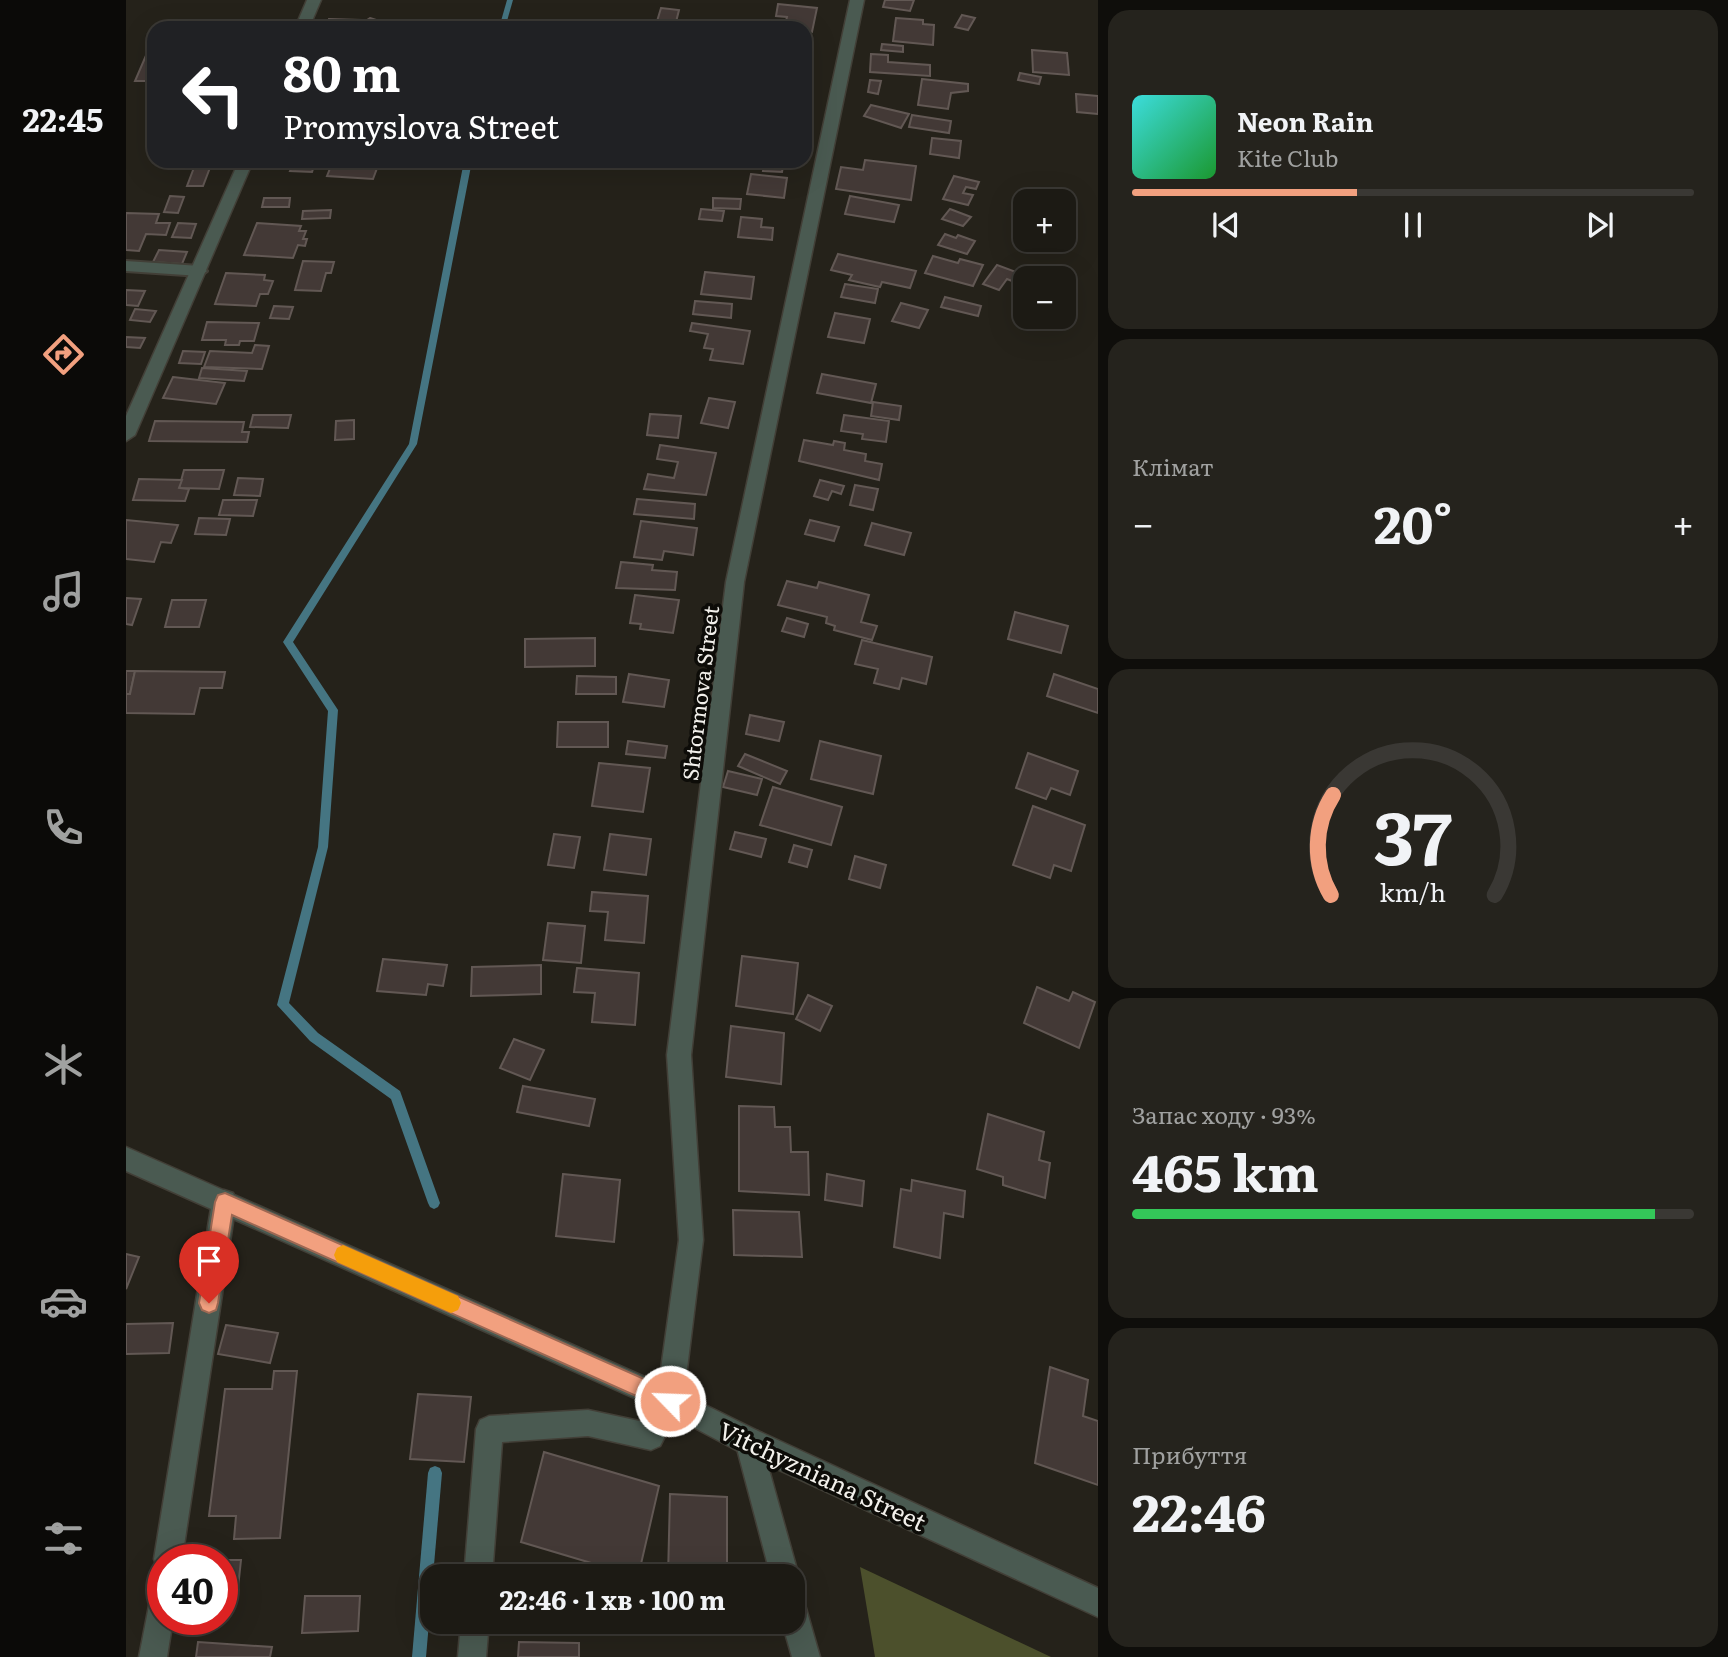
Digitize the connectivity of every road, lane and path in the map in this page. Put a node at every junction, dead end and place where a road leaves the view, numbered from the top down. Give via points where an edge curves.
1 (314, 0) edge
2 (857, 0) edge
3 (305, 21) edge
4 (243, 168) edge
5 (126, 266) edge
6 (200, 271) junction
7 (126, 435) edge
8 (126, 1159) edge
9 (225, 1202) junction
10 (670, 1401) junction
11 (748, 1441) junction
12 (170, 1544) edge
13 (479, 1564) edge
14 (781, 1564) edge
15 (1098, 1603) edge
16 (474, 1634) edge
17 (800, 1634) edge
18 (157, 1635) edge
19 (153, 1657) edge
20 (472, 1657) edge
21 (806, 1657) edge

1 - 3 street
2 - 10 street, Shtormova Street via 735,582 678,1055 691,1240
4 - 6 street
5 - 6 lane
6 - 7 street
8 - 9 street, Vitchyzniana Street
9 - 10 street, Vitchyzniana Street
9 - 12 street
10 - 11 street, Vitchyzniana Street
10 - 13 street, Shtormova Street via 652,1437 588,1423 489,1429
11 - 14 street
11 - 15 street, Vitchyzniana Street
16 - 20 street
17 - 21 street
18 - 19 street

